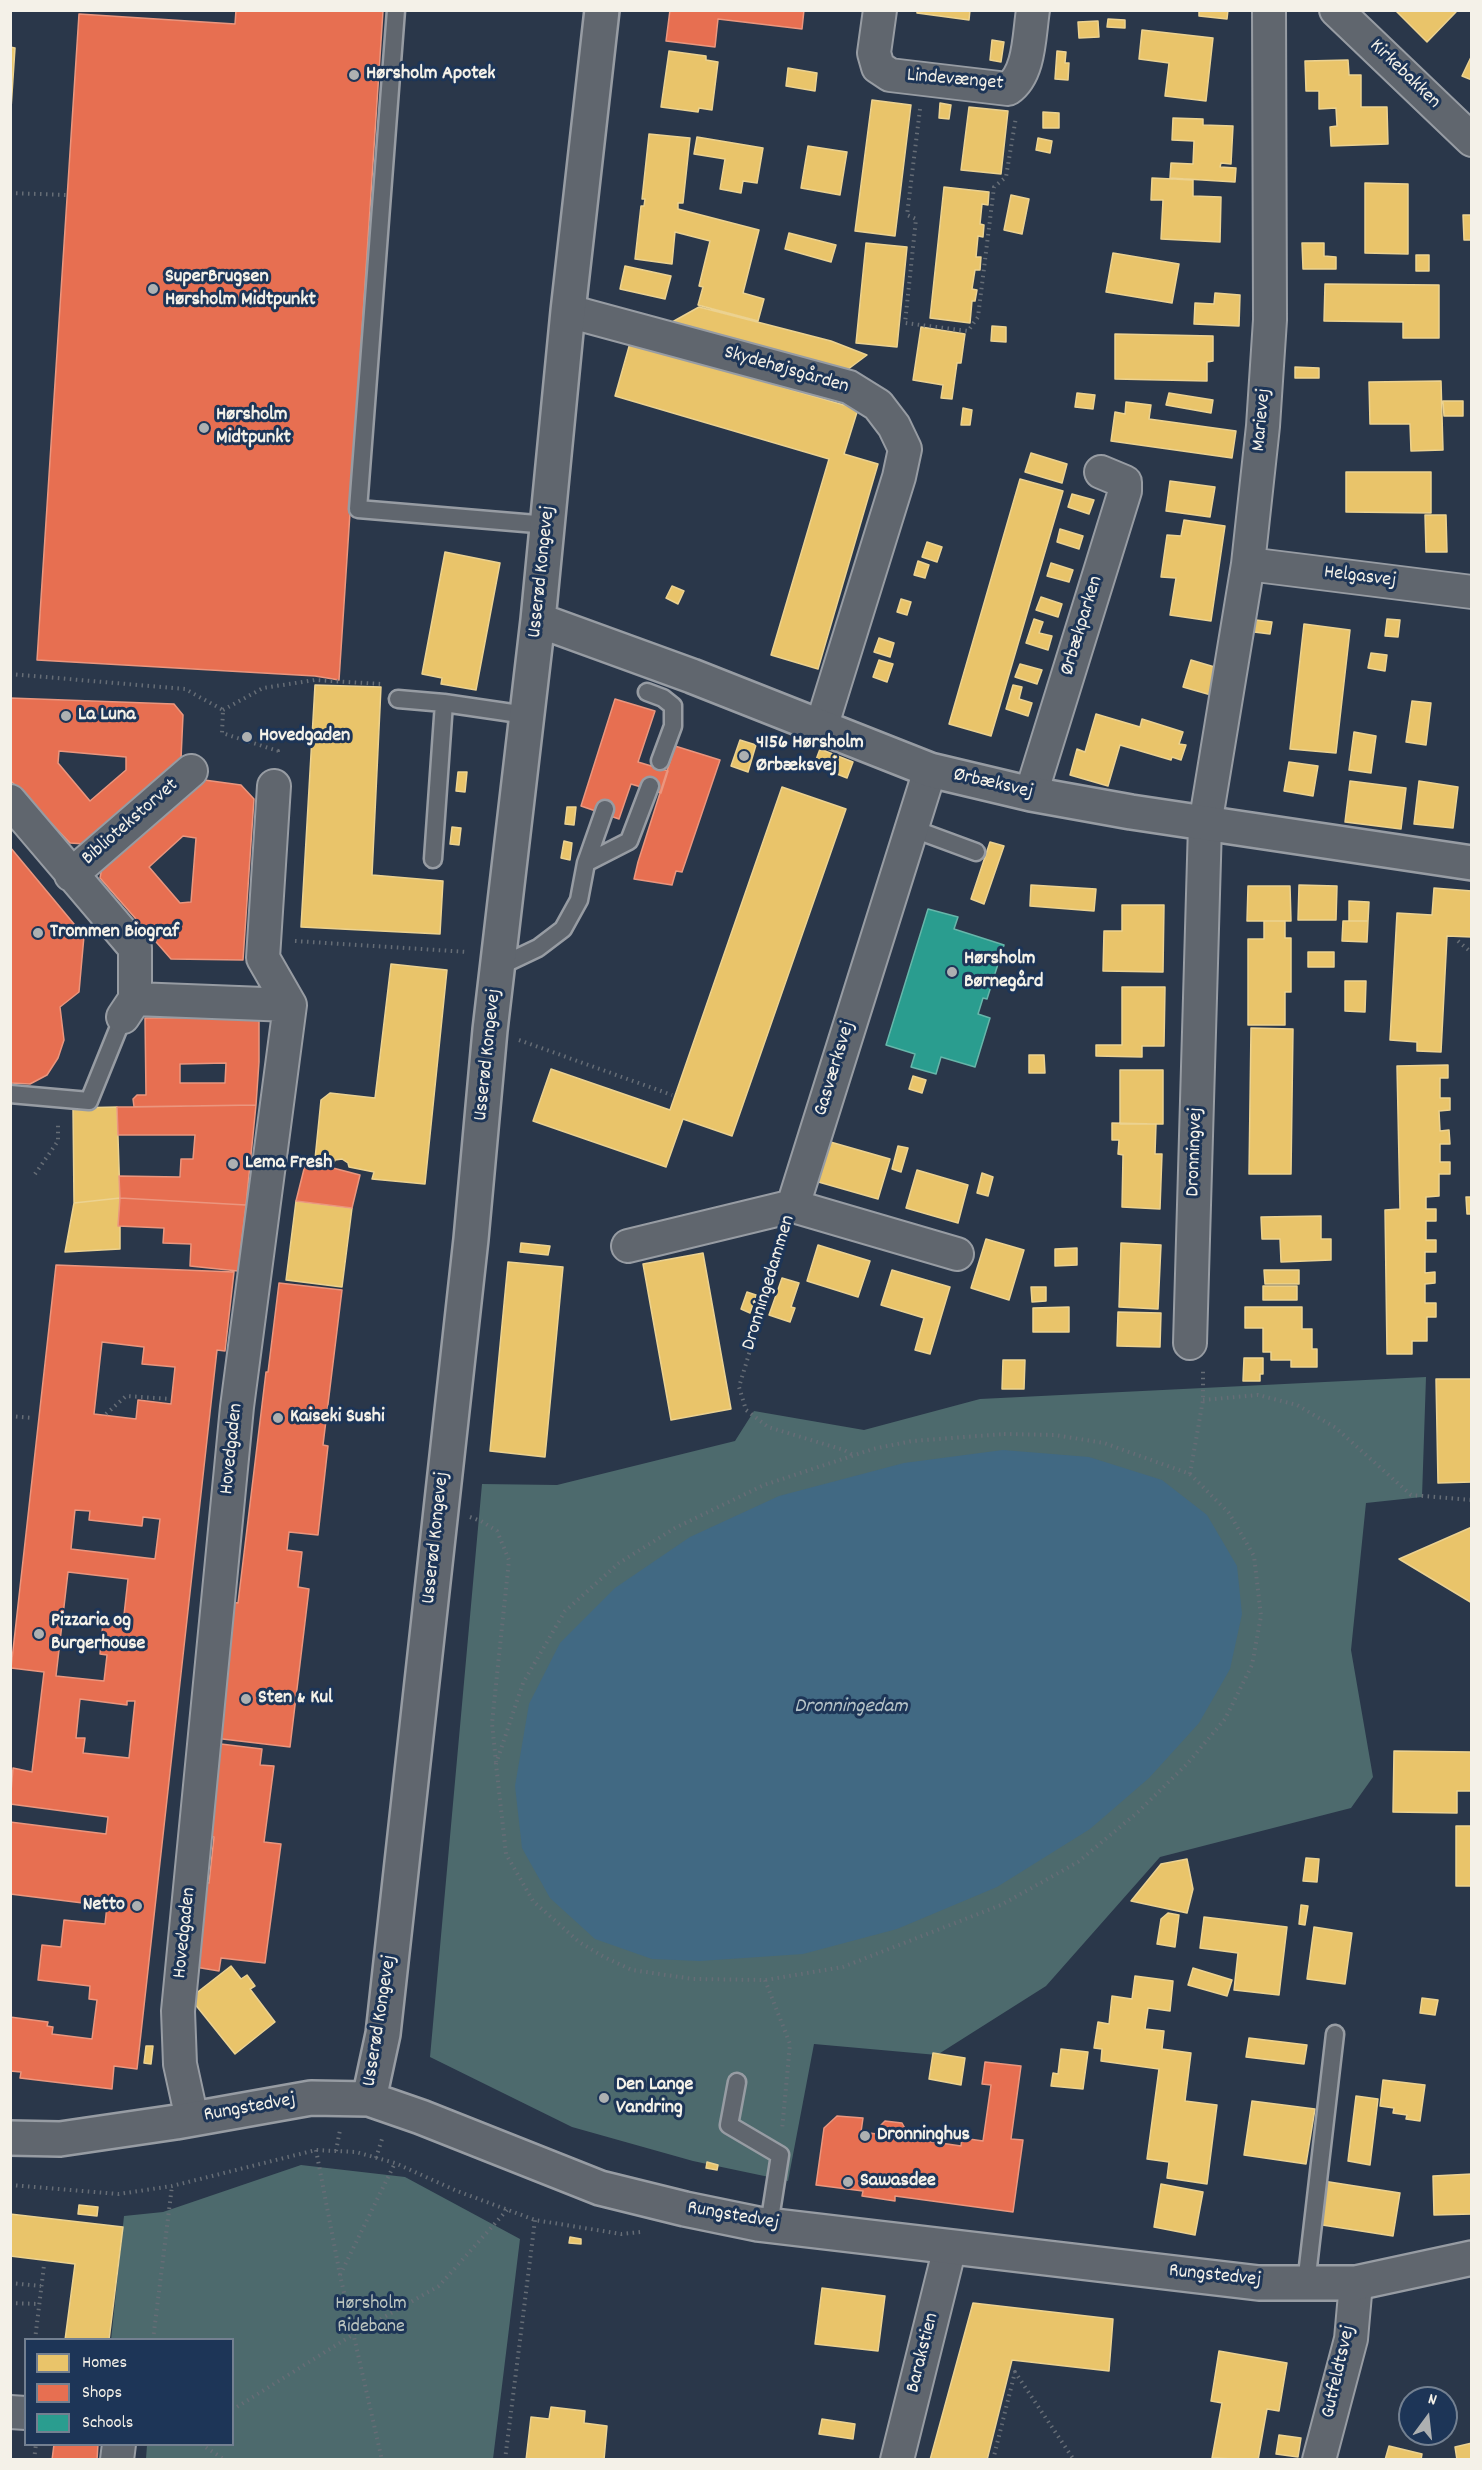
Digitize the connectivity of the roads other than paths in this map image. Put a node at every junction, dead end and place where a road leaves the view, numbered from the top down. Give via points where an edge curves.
1 (396, 10) edge
2 (602, 10) edge
3 (880, 10) edge
4 (1033, 10) edge
5 (1269, 10) edge
6 (1336, 10) edge
7 (1472, 140) edge
8 (568, 311) junction
9 (1101, 472) dead end
10 (548, 525) junction
11 (1248, 564) junction
12 (1472, 592) edge
13 (538, 620) junction
14 (649, 685) junction
15 (399, 699) road end
16 (444, 702) junction
17 (526, 715) junction
18 (820, 728) junction
19 (660, 761) dead end
20 (930, 770) junction
21 (191, 771) dead end
22 (274, 786) road end
23 (650, 786) dead end
24 (1031, 794) junction
25 (10, 801) edge
26 (605, 809) dead end
27 (1205, 825) junction
28 (911, 828) junction
29 (976, 852) dead end
30 (433, 859) dead end
31 (586, 863) junction
32 (1472, 863) edge
33 (71, 875) junction
34 (499, 960) junction
35 (290, 1005) junction
36 (129, 1008) junction
37 (10, 1094) edge
38 (794, 1206) junction
39 (628, 1246) dead end
40 (957, 1254) dead end
41 (1190, 1343) road end
42 (1335, 2034) dead end
43 (737, 2082) dead end
44 (369, 2098) junction
45 (192, 2120) junction
46 (10, 2138) edge
47 (770, 2225) junction
48 (950, 2247) junction
49 (1472, 2258) edge
50 (1356, 2283) junction
51 (1306, 2284) junction
52 (897, 2460) edge
53 (1319, 2460) edge

1 - 10 lane via 358,509
2 - 8 street, Usserød Kongevej
3 - 4 street, Lindevænget via 874,53 878,67 890,75 1008,89 1017,83 1023,67
5 - 11 street, Marievej via 1270,320
6 - 7 street, Kirkebakken
8 - 10 street, Usserød Kongevej
8 - 18 street, Skydehøjsgården via 849,387 878,405 894,426 904,449 899,477
9 - 24 street, Ørbækparken via 1125,482 1125,491
10 - 13 street, Usserød Kongevej
11 - 12 street, Helgasvej
11 - 27 street, Marievej
13 - 14 street, Ørbæksvej
13 - 17 street, Usserød Kongevej
14 - 18 street, Ørbæksvej
14 - 19 lane via 673,706 673,726
15 - 16 lane
16 - 17 lane
16 - 30 lane
17 - 34 street, Usserød Kongevej
18 - 20 street, Ørbæksvej
20 - 24 street, Ørbæksvej
20 - 28 street, Gasværksvej
21 - 33 street, Bibliotekstorvet
22 - 35 street via 264,958
23 - 31 lane via 629,841
24 - 27 street, Ørbæksvej
25 - 33 street, Bibliotekstorvet
26 - 31 lane
27 - 32 street, Ørbæksvej
27 - 41 street, Dronningvej
28 - 29 lane
28 - 38 street, Gasværksvej
31 - 34 lane via 579,900 563,929 538,948
33 - 36 street, Bibliotekstorvet via 135,948
34 - 44 street, Usserød Kongevej via 382,2034
35 - 36 street
35 - 45 street, Hovedgaden via 237,1407 178,2011 180,2064
36 - 37 lane, Bibliotekstorvet via 89,1101
38 - 39 street, Dronningedammen
38 - 40 street
42 - 51 lane
43 - 47 lane via 729,2126 780,2155
44 - 45 street, Rungstedvej via 311,2098
44 - 47 street, Rungstedvej via 600,2188
45 - 46 street, Rungstedvej via 60,2139
47 - 48 street, Rungstedvej
48 - 51 street, Rungstedvej via 1259,2283
48 - 52 street, Barakstien
49 - 50 street, Rungstedvej
50 - 51 street, Rungstedvej
50 - 53 street, Gutfeldtsvej via 1351,2339

